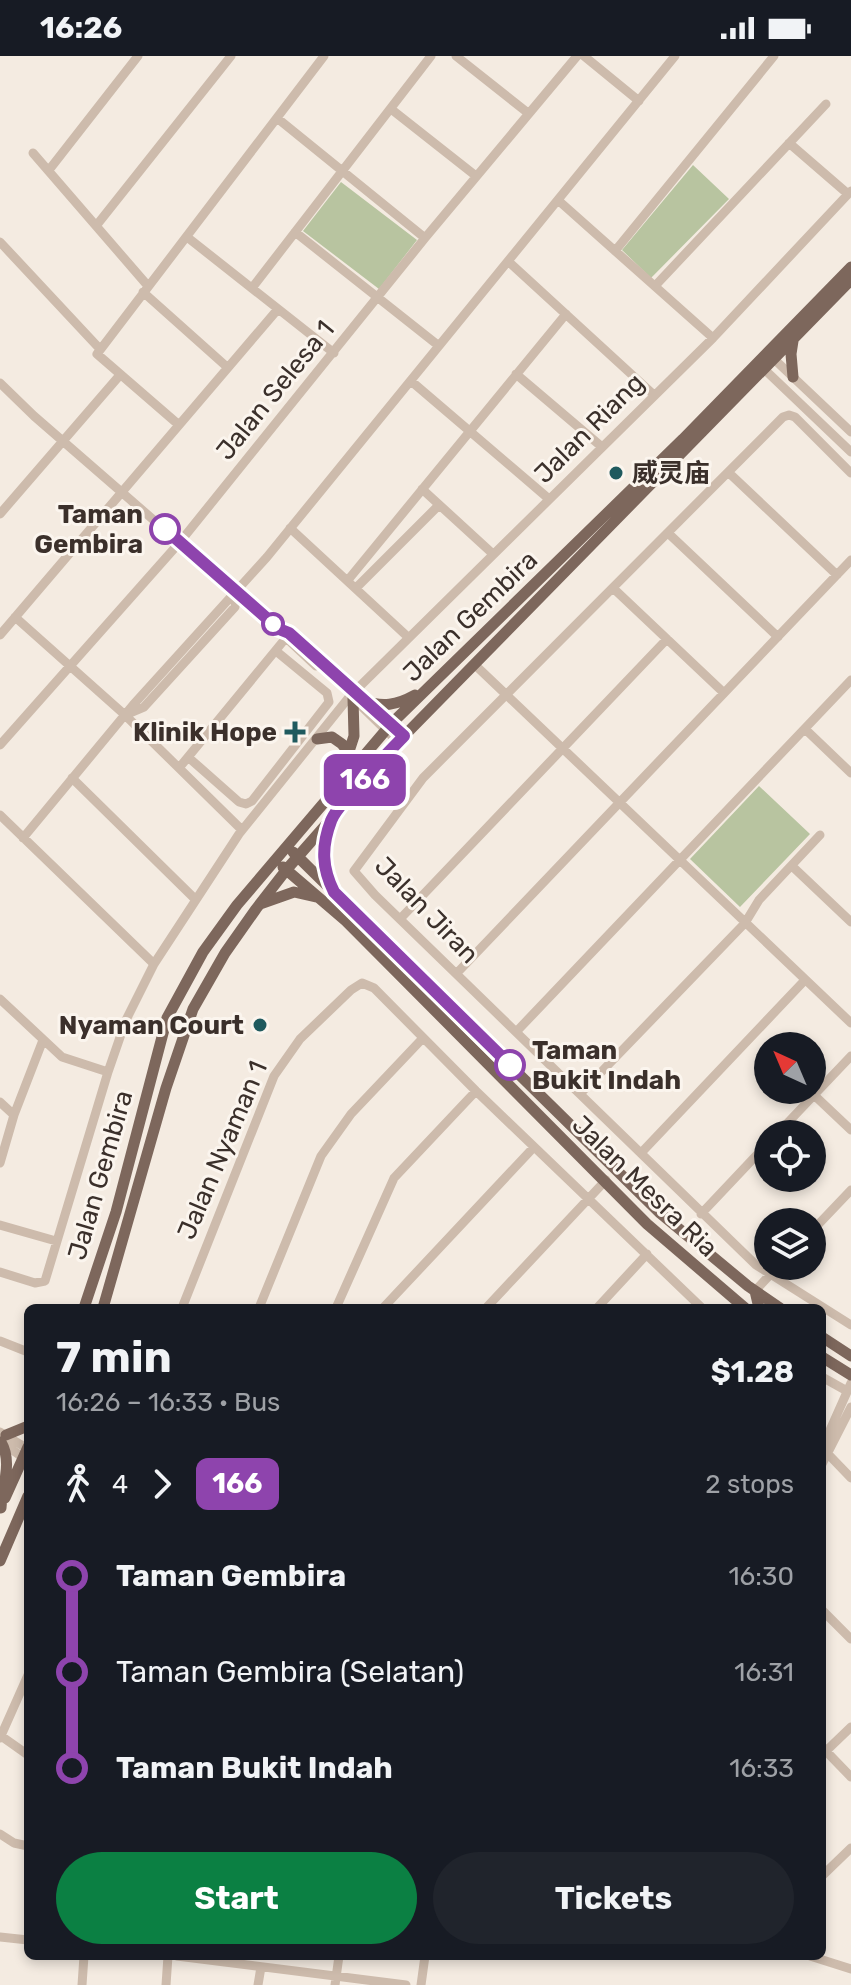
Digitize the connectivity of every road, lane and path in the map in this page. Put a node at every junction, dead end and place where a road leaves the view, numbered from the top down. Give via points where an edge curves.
1 (138, 56) edge
2 (231, 56) edge
3 (324, 56) edge
4 (431, 56) edge
5 (456, 56) edge
6 (577, 56) edge
7 (584, 56) edge
8 (675, 56) edge
9 (774, 56) edge
10 (639, 101) junction
11 (826, 104) dead end
12 (391, 109) junction
13 (528, 113) junction
14 (277, 118) junction
15 (789, 143) junction
16 (33, 153) dead end
17 (49, 170) junction
18 (343, 170) junction
19 (476, 176) junction
20 (850, 192) edge
21 (559, 201) junction
22 (96, 226) junction
23 (295, 232) junction
24 (187, 237) junction
25 (425, 238) junction
26 (0, 242) edge
27 (615, 251) junction
28 (509, 262) junction
29 (851, 267) edge
30 (851, 280) edge
31 (655, 286) junction
32 (252, 288) junction
33 (145, 289) junction
34 (379, 296) junction
35 (278, 309) junction
36 (566, 314) junction
37 (795, 337) junction
38 (713, 338) junction
39 (439, 346) junction
40 (98, 351) junction
41 (334, 353) junction
42 (766, 360) junction
43 (227, 367) junction
44 (516, 374) junction
45 (120, 375) junction
46 (793, 377) junction
47 (411, 381) junction
48 (0, 383) edge
49 (654, 395) junction
50 (179, 425) junction
51 (470, 431) junction
52 (851, 432) edge
53 (65, 441) junction
54 (602, 447) junction
55 (851, 452) edge
56 (728, 472) junction
57 (851, 473) edge
58 (422, 489) junction
59 (122, 491) junction
60 (549, 499) junction
61 (439, 505) junction
62 (2, 507) edge
63 (290, 528) junction
64 (668, 533) junction
65 (180, 542) junction
66 (493, 554) junction
67 (851, 560) edge
68 (837, 575) junction
69 (348, 580) junction
70 (356, 588) junction
71 (613, 588) junction
72 (237, 592) junction
73 (15, 617) junction
74 (279, 629) junction
75 (0, 635) edge
76 (778, 637) junction
77 (409, 638) junction
78 (285, 639) junction
79 (667, 639) junction
80 (276, 651) junction
81 (474, 664) junction
82 (69, 665) junction
83 (851, 680) edge
84 (425, 690) junction
85 (724, 693) junction
86 (506, 695) junction
87 (355, 696) junction
88 (125, 715) junction
89 (388, 726) junction
90 (805, 729) junction
91 (317, 739) junction
92 (401, 739) junction
93 (0, 745) edge
94 (562, 748) junction
95 (349, 753) junction
96 (188, 757) junction
97 (179, 768) junction
98 (851, 773) edge
99 (72, 778) junction
100 (338, 784) junction
101 (619, 803) junction
102 (0, 815) edge
103 (331, 818) junction
104 (240, 832) junction
105 (820, 835) dead end
106 (23, 838) junction
107 (285, 846) junction
108 (298, 857) junction
109 (274, 860) junction
110 (680, 860) junction
111 (793, 867) junction
112 (287, 869) junction
113 (334, 892) junction
114 (321, 898) junction
115 (195, 899) junction
116 (260, 904) junction
117 (400, 919) junction
118 (851, 922) edge
119 (745, 923) junction
120 (154, 964) junction
121 (457, 973) junction
122 (805, 980) junction
123 (0, 999) edge
124 (851, 1023) edge
125 (517, 1031) junction
126 (423, 1038) junction
127 (43, 1040) junction
128 (851, 1056) edge
129 (108, 1072) junction
130 (826, 1082) edge
131 (476, 1091) junction
132 (580, 1094) junction
133 (0, 1102) edge
134 (805, 1104) edge
135 (824, 1104) edge
136 (14, 1115) junction
137 (790, 1120) edge
138 (851, 1130) edge
139 (534, 1147) junction
140 (641, 1153) junction
141 (754, 1158) edge
142 (0, 1163) edge
143 (606, 1180) junction
144 (851, 1190) edge
145 (590, 1198) junction
146 (701, 1214) junction
147 (826, 1216) edge
148 (0, 1225) edge
149 (56, 1241) junction
150 (647, 1254) junction
151 (754, 1263) edge
152 (0, 1272) edge
153 (765, 1280) edge
154 (780, 1280) edge
155 (755, 1291) junction
156 (727, 1294) junction
157 (85, 1304) edge
158 (104, 1304) edge
159 (184, 1304) edge
160 (261, 1304) edge
161 (338, 1304) edge
162 (387, 1304) edge
163 (490, 1304) edge
164 (601, 1304) edge
165 (698, 1304) edge
166 (740, 1304) edge
167 (758, 1304) edge
168 (774, 1304) edge
169 (819, 1304) edge
170 (826, 1308) edge
171 (850, 1323) edge
172 (826, 1340) edge
173 (0, 1341) edge
174 (24, 1350) edge
175 (851, 1356) edge
176 (826, 1359) edge
177 (851, 1375) edge
178 (826, 1380) edge
179 (849, 1387) edge
180 (851, 1407) edge
181 (24, 1428) edge
182 (2, 1438) edge
183 (826, 1448) edge
184 (826, 1449) edge
185 (24, 1451) edge
186 (826, 1452) edge
187 (24, 1459) edge
188 (851, 1478) edge
189 (24, 1506) edge
190 (0, 1509) edge
191 (24, 1515) edge
192 (18, 1521) junction
193 (0, 1561) edge
194 (826, 1614) edge
195 (851, 1639) edge
196 (24, 1684) edge
197 (851, 1727) edge
198 (0, 1737) edge
199 (826, 1747) edge
200 (826, 1751) edge
201 (24, 1752) edge
202 (851, 1777) edge
203 (0, 1834) edge
204 (24, 1845) edge
205 (851, 1848) edge
206 (826, 1860) edge
207 (832, 1866) junction
208 (826, 1872) edge
209 (0, 1937) edge
210 (24, 1940) edge
211 (84, 1960) edge
212 (168, 1960) edge
213 (208, 1960) edge
214 (339, 1960) edge
215 (424, 1960) edge
216 (823, 1960) edge
217 (261, 1967) junction
218 (851, 1969) edge
219 (336, 1981) edge
220 (82, 1985) edge
221 (166, 1985) edge
222 (258, 1985) edge
223 (406, 1985) edge
224 (421, 1985) edge

1 - 17 street
2 - 22 street
3 - 14 street
4 - 12 street
5 - 13 street
6 - 13 street, Jalan Selesa 1
7 - 10 street
8 - 10 street
9 - 27 street
10 - 21 street
11 - 15 street
12 - 18 street
12 - 19 street
13 - 19 street, Jalan Selesa 1
14 - 18 street
14 - 24 street
15 - 20 street
15 - 31 street
16 - 17 street
17 - 22 street
18 - 23 street
18 - 25 street
19 - 25 street, Jalan Selesa 1
20 - 38 street, Jalan Riang
21 - 27 street
21 - 28 street
22 - 33 street
23 - 32 street
23 - 34 street
24 - 32 street
24 - 33 street
25 - 34 street, Jalan Selesa 1
26 - 40 street
27 - 31 street
28 - 36 street
28 - 39 street
29 - 42 main road, Jalan Gembira
30 - 37 main road, Jalan Gembira
31 - 38 street
32 - 35 street
33 - 40 street
33 - 43 street
34 - 39 street
34 - 41 street, Jalan Selesa 1
35 - 41 street
35 - 43 street
36 - 44 street
36 - 49 street
37 - 42 main road, Jalan Gembira
37 - 46 main road
38 - 49 street, Jalan Riang
39 - 47 street
40 - 45 street
41 - 65 street, Jalan Selesa 1
42 - 46 street
42 - 55 street
42 - 81 main road, Jalan Gembira
42 - 84 main road, Jalan Gembira
43 - 50 street
44 - 51 street
44 - 54 street
45 - 50 street
45 - 53 street
46 - 52 street
47 - 51 street
47 - 63 street
48 - 53 street
49 - 54 street, Jalan Riang
50 - 59 street
51 - 58 street
51 - 60 street
53 - 59 street
53 - 62 street
54 - 60 street, Jalan Riang
56 - 57 street, Jalan Jiran via 785,415 792,415
56 - 64 street, Jalan Jiran
56 - 68 street
58 - 61 street
58 - 69 street
59 - 65 street
59 - 73 street
60 - 66 street, Jalan Riang
61 - 66 street
61 - 70 street
63 - 69 street
63 - 72 street
64 - 71 street, Jalan Jiran
64 - 76 street
65 - 72 street
65 - 82 street, Jalan Selesa 1
66 - 77 street, Jalan Riang
67 - 68 street
68 - 76 street
69 - 70 street
70 - 77 street
71 - 79 street
71 - 86 street, Jalan Jiran
72 - 74 street
72 - 88 street
73 - 75 street
73 - 82 street
74 - 78 street
74 - 87 street
76 - 85 street
77 - 87 street, Jalan Riang
78 - 80 street
78 - 87 street
79 - 85 street
79 - 94 street
80 - 96 street
80 - 96 street via 327,693 329,702 252,801 239,802
81 - 86 street
81 - 92 main road, Jalan Gembira
82 - 88 street
82 - 93 street, Jalan Selesa 1
83 - 90 street
84 - 87 main road via 388,706
84 - 89 main road, Jalan Gembira
85 - 101 street
86 - 94 street
86 - 117 street, Jalan Jiran via 423,778 355,867 359,879
87 - 89 street
87 - 91 street, Jalan Riang
87 - 95 main road
88 - 97 street
88 - 99 street
88 - 104 street via 130,729
89 - 92 street
89 - 100 main road, Jalan Gembira
90 - 98 street
90 - 110 street
91 - 95 main road via 332,737
91 - 104 street, Jalan Riang
92 - 103 main road, Jalan Gembira
94 - 101 street
94 - 117 street
95 - 100 main road
96 - 97 street
97 - 104 street
99 - 106 street
99 - 115 street
100 - 107 main road, Jalan Gembira
101 - 110 street
101 - 121 street
102 - 106 street
103 - 108 main road, Jalan Gembira
103 - 113 main road via 323,865
104 - 115 street, Jalan Riang
105 - 111 street
106 - 120 street
107 - 108 main road, Jalan Mesra Ria
107 - 109 main road, Jalan Gembira
108 - 112 main road, Jalan Gembira
108 - 113 main road, Jalan Mesra Ria
109 - 112 main road, Jalan Mesra Ria
109 - 157 main road, Jalan Gembira via 203,952 167,1018 116,1212
110 - 119 street
110 - 125 street
111 - 118 street
111 - 119 street via 759,900
112 - 114 main road, Jalan Mesra Ria
112 - 116 main road, Jalan Gembira
113 - 155 main road, Jalan Mesra Ria via 660,1213
114 - 116 main road via 294,892
114 - 143 main road, Jalan Mesra Ria
115 - 120 street, Jalan Riang
116 - 158 main road, Jalan Gembira via 193,1009
117 - 121 street, Jalan Jiran
119 - 122 street
119 - 132 street
120 - 129 street, Jalan Riang
121 - 125 street, Jalan Jiran
122 - 124 street
122 - 140 street
123 - 127 street
125 - 132 street, Jalan Jiran
126 - 131 street, Jalan Nyaman 1
126 - 159 street, Jalan Nyaman 1 via 374,988 362,983 300,1039 274,1076
126 - 160 street via 351,1114 321,1156
127 - 129 street via 67,1060
127 - 136 street
128 - 130 street
129 - 149 street, Jalan Riang
131 - 139 street, Jalan Nyaman 1
131 - 161 street via 394,1178
132 - 140 street, Jalan Jiran
133 - 136 street
134 - 137 street
135 - 138 street
136 - 142 street
139 - 145 street, Jalan Nyaman 1
139 - 162 street
140 - 146 street, Jalan Jiran
141 - 146 street
143 - 145 street
143 - 156 main road, Jalan Mesra Ria
144 - 147 street
145 - 150 street, Jalan Nyaman 1
145 - 163 street
146 - 151 street, Jalan Jiran
148 - 149 street
149 - 152 street, Jalan Riang via 42,1283
150 - 164 street
150 - 165 street, Jalan Nyaman 1
153 - 155 street
154 - 169 street, Jalan Jiran
155 - 156 main road
155 - 167 main road
155 - 168 main road, Jalan Mesra Ria
156 - 166 main road, Jalan Mesra Ria
170 - 171 street, Jalan Jiran
172 - 175 main road
173 - 174 street
176 - 177 main road
178 - 179 street
179 - 183 street
180 - 184 street
181 - 182 main road
182 - 185 street
182 - 190 main road via 8,1467
186 - 188 street
187 - 190 main road
189 - 192 main road
191 - 192 main road
192 - 193 main road
194 - 195 street
196 - 198 street
197 - 199 street
198 - 201 street
200 - 202 street
203 - 204 street
205 - 207 street
206 - 207 street
207 - 208 street
209 - 210 street
211 - 220 street
212 - 221 street
213 - 217 street
214 - 219 street
215 - 224 street
216 - 218 street
217 - 219 street
217 - 222 street
219 - 223 street

